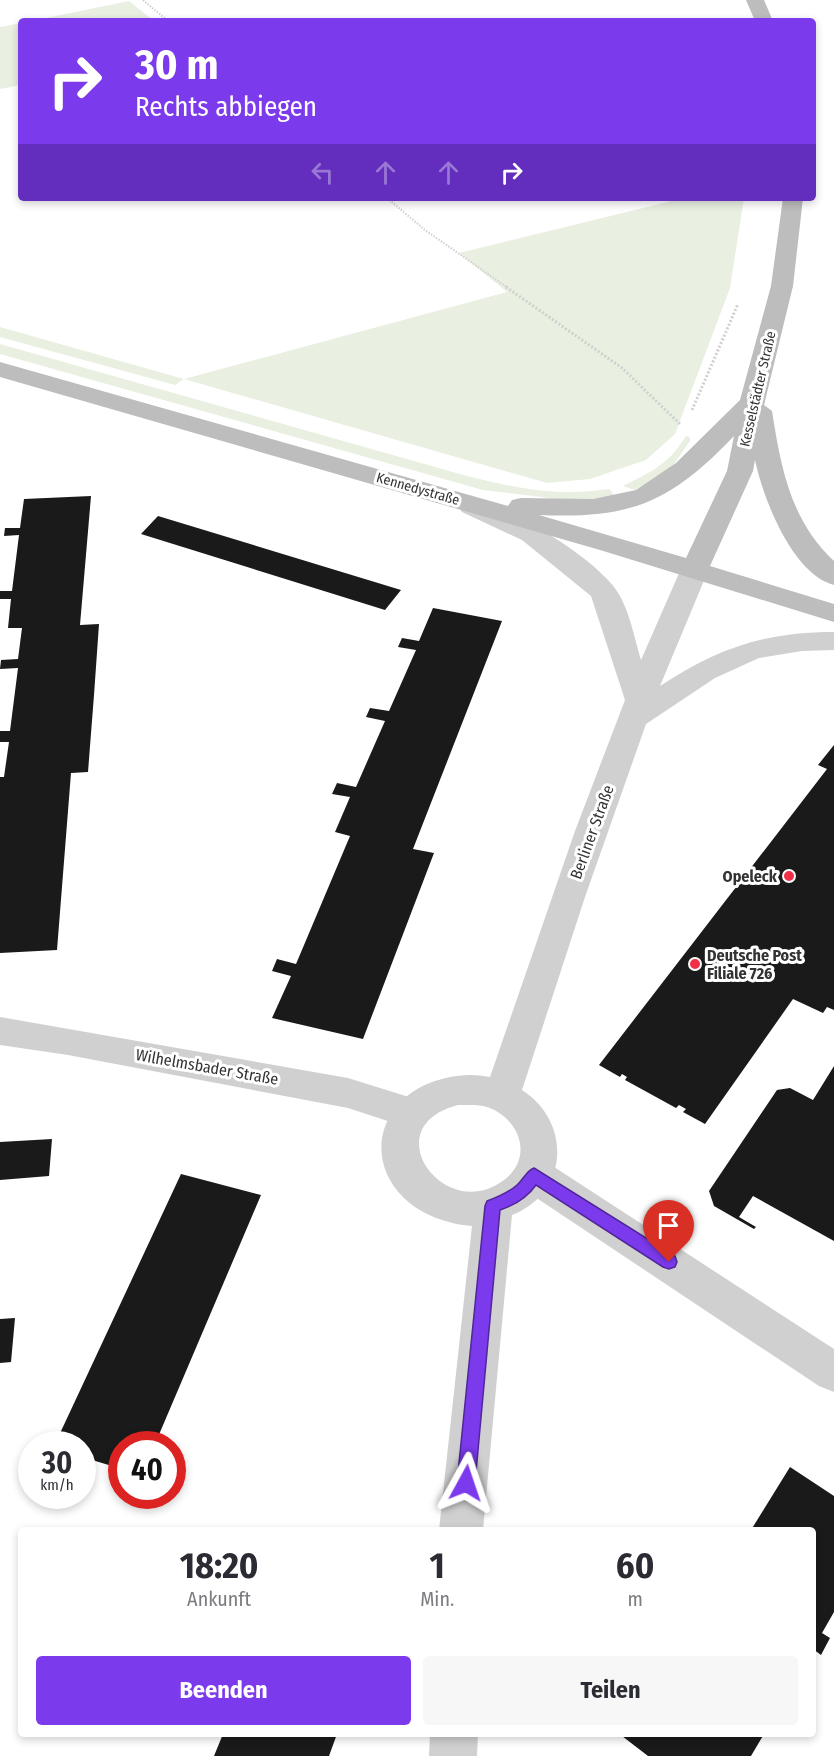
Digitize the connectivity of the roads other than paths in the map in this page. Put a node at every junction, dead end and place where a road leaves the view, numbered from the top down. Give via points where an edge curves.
1 (755, 0) edge
2 (763, 18) edge
3 (793, 201) edge
4 (0, 369) edge
5 (754, 392) junction
6 (460, 501) junction
7 (694, 571) junction
8 (834, 576) edge
9 (834, 613) edge
10 (834, 641) edge
11 (636, 708) junction
12 (0, 1031) edge
13 (502, 1096) junction
14 (412, 1113) junction
15 (534, 1175) junction
16 (493, 1206) junction
17 (834, 1372) edge
18 (461, 1527) edge
19 (454, 1737) edge
20 (453, 1756) edge

1 - 2 main road
3 - 5 main road, Kesselstädter Straße via 782,286
4 - 6 main road, Kennedystraße
5 - 6 main road via 688,466 660,488 632,501 578,508
5 - 7 main road, Kesselstädter Straße via 740,471
5 - 8 main road via 768,473 783,513 814,560
6 - 7 main road, Kennedystraße
6 - 11 street via 532,534 603,592 616,624
7 - 9 main road, Kennedystraße
7 - 11 street, Berliner Straße
10 - 11 street via 796,640 760,646
11 - 13 street, Berliner Straße via 555,933
12 - 14 street, Wilhelmsbader Straße via 348,1093
13 - 14 street via 481,1090 458,1090 423,1102
13 - 15 street via 529,1116 536,1130 540,1153
14 - 16 street via 401,1130 400,1143 402,1162 411,1180 427,1195 447,1204 470,1209
15 - 16 street via 525,1188
15 - 17 street
16 - 18 street
19 - 20 street

